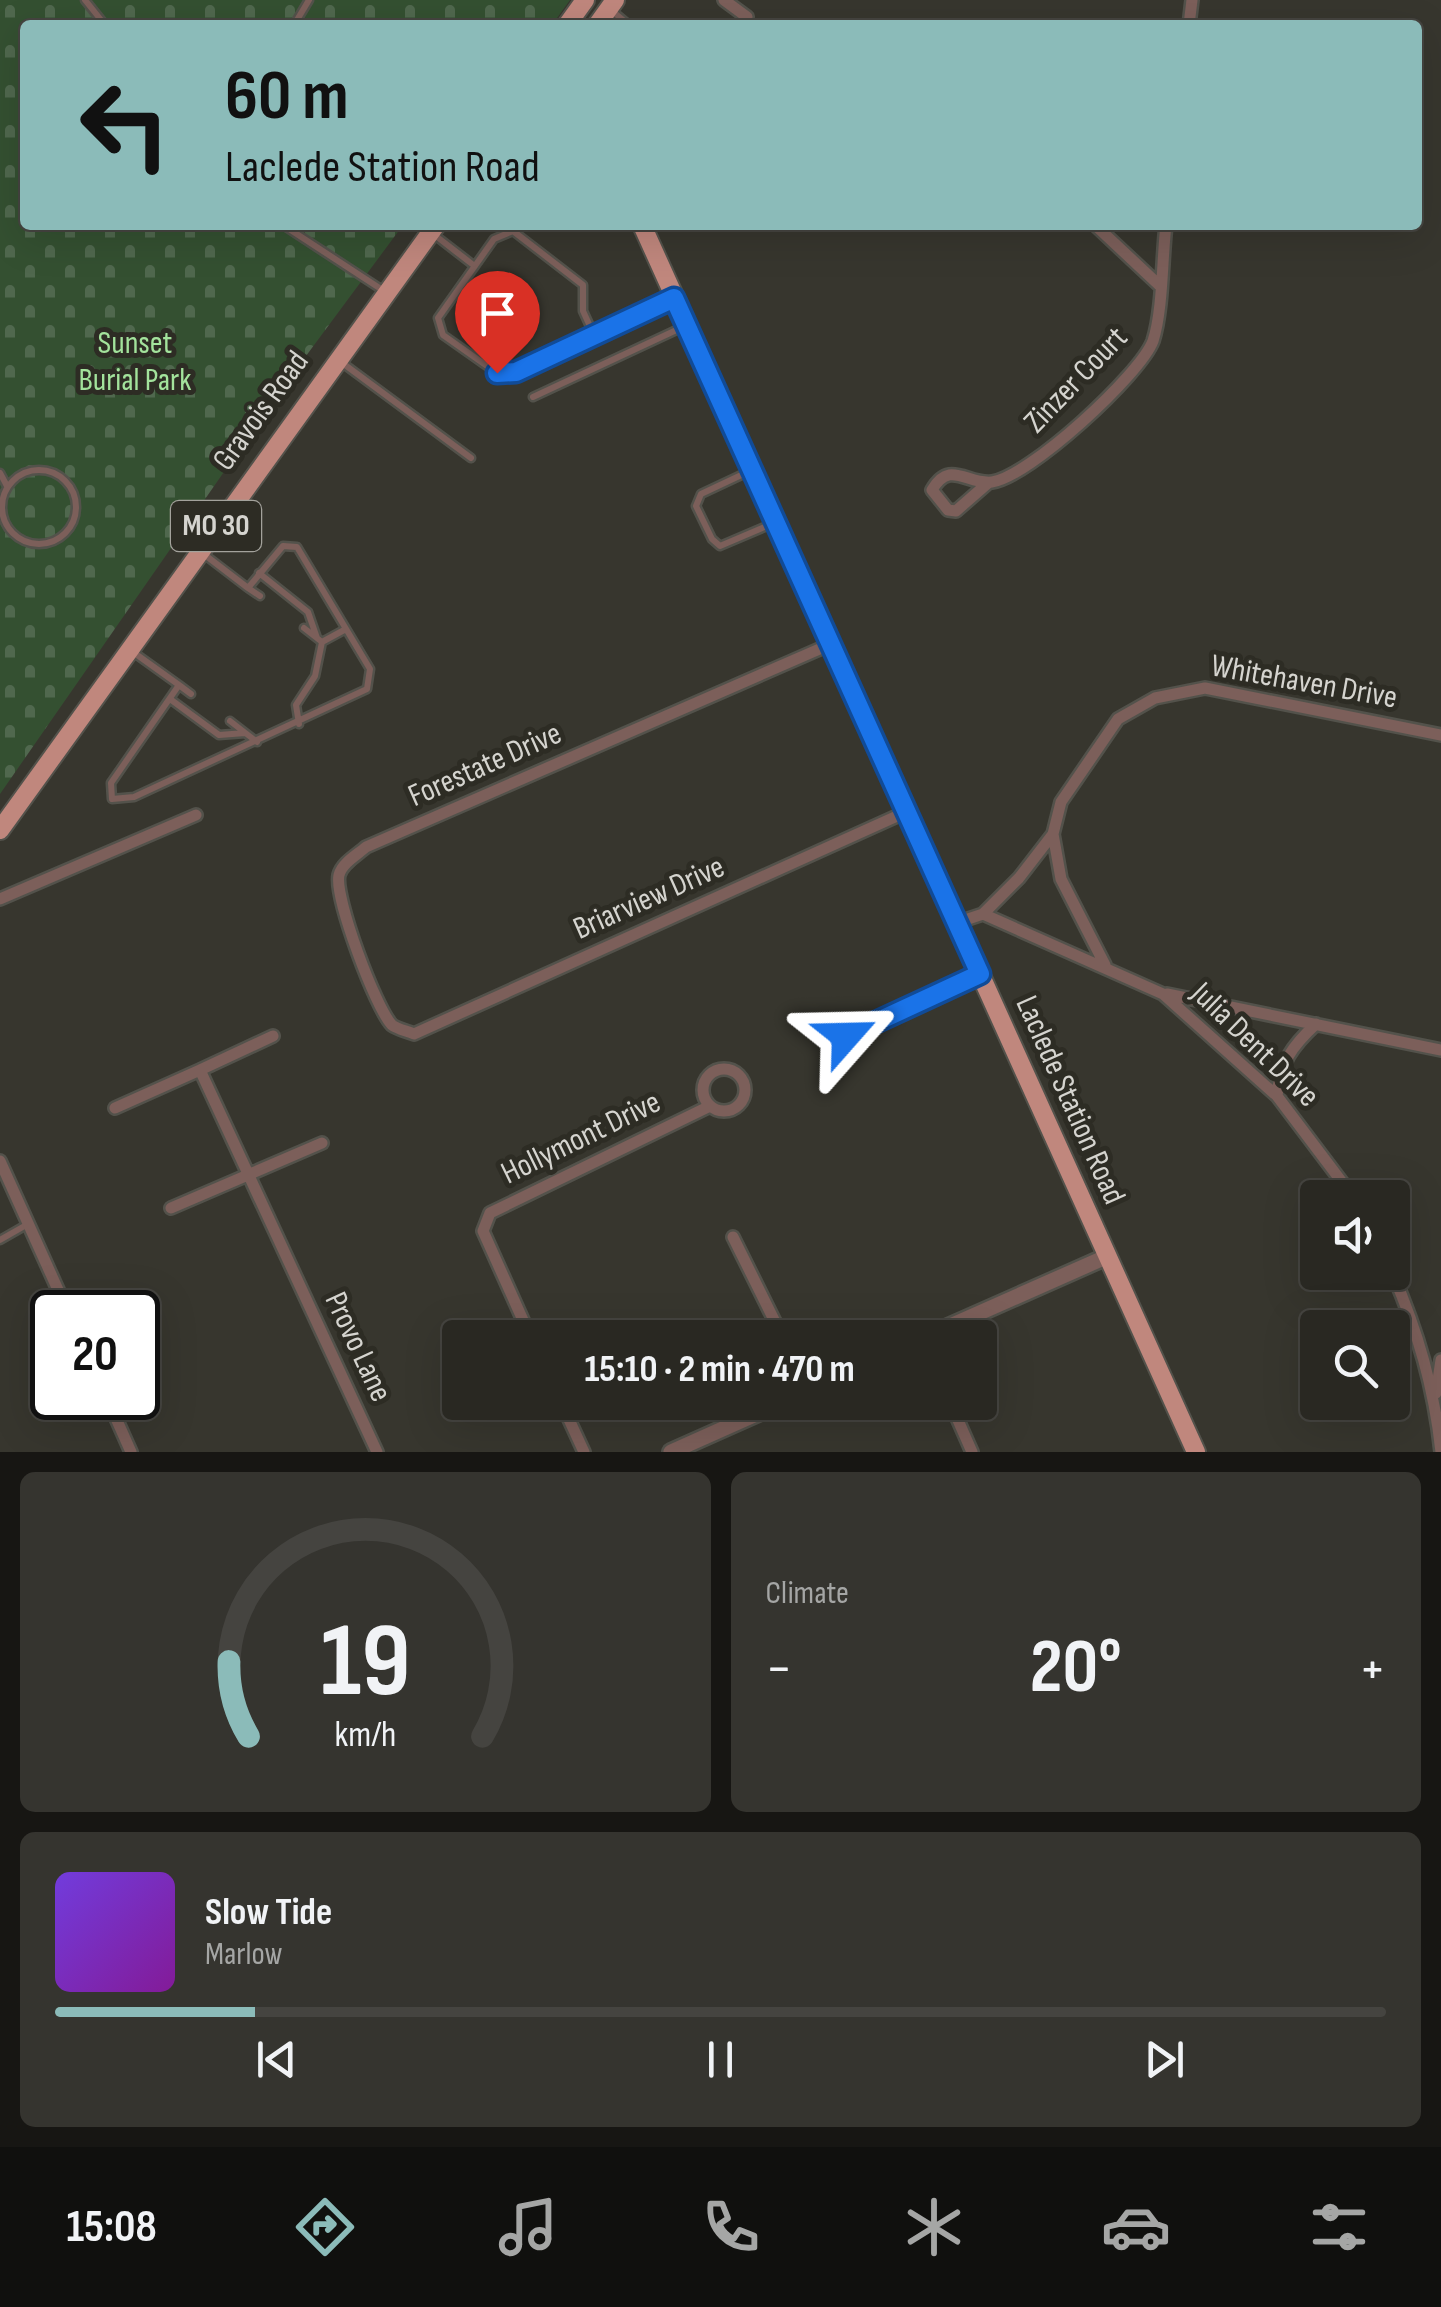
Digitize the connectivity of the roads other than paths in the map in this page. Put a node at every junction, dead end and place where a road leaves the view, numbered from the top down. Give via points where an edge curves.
1 (85, 0) edge
2 (724, 0) edge
3 (748, 18) dead end
4 (100, 20) edge
5 (292, 230) edge
6 (432, 230) edge
7 (436, 230) edge
8 (649, 230) edge
9 (1101, 230) edge
10 (1166, 230) edge
11 (472, 264) junction
12 (1160, 285) junction
13 (385, 292) junction
14 (674, 298) junction
15 (686, 325) junction
16 (594, 334) junction
17 (336, 358) junction
18 (533, 397) dead end
19 (471, 458) dead end
20 (752, 470) junction
21 (0, 473) edge
22 (988, 483) junction
23 (8, 486) junction
24 (775, 522) junction
25 (5, 523) junction
26 (0, 534) edge
27 (199, 550) junction
28 (259, 574) junction
29 (248, 588) junction
30 (260, 596) dead end
31 (304, 628) dead end
32 (346, 629) junction
33 (320, 640) junction
34 (831, 644) junction
35 (128, 648) junction
36 (180, 686) junction
37 (191, 694) dead end
38 (170, 699) junction
39 (230, 721) dead end
40 (299, 724) junction
41 (246, 733) junction
42 (1441, 735) edge
43 (257, 742) junction
44 (906, 812) junction
45 (196, 815) dead end
46 (0, 830) edge
47 (1053, 834) junction
48 (0, 899) edge
49 (983, 914) junction
50 (956, 923) junction
51 (1105, 965) junction
52 (980, 974) junction
53 (1163, 994) junction
54 (1316, 1024) junction
55 (414, 1034) joint
56 (272, 1036) dead end
57 (846, 1036) dead end
58 (1441, 1050) edge
59 (200, 1070) junction
60 (1276, 1096) junction
61 (710, 1106) dead end
62 (115, 1108) dead end
63 (322, 1142) dead end
64 (0, 1161) edge
65 (247, 1174) junction
66 (1340, 1180) edge
67 (171, 1208) dead end
68 (28, 1224) junction
69 (1, 1237) edge
70 (733, 1238) dead end
71 (1108, 1256) junction
72 (58, 1290) edge
73 (1400, 1290) edge
74 (523, 1320) edge
75 (774, 1320) edge
76 (964, 1320) edge
77 (1441, 1360) edge
78 (1435, 1397) junction
79 (116, 1420) edge
80 (569, 1420) edge
81 (743, 1420) edge
82 (958, 1420) edge
83 (131, 1452) edge
84 (377, 1452) edge
85 (584, 1452) edge
86 (671, 1452) edge
87 (972, 1452) edge
88 (1196, 1452) edge
89 (1441, 1452) edge

1 - 4 lane
2 - 3 street
5 - 13 lane
6 - 13 main road, Gravois Road / MO 30
7 - 11 lane
8 - 14 main road, Laclede Station Road
9 - 12 street
10 - 12 street, Zinzer Court
11 - 16 lane via 494,238 513,231 583,285 583,311
11 - 16 lane via 438,318 443,335 497,373 516,372
12 - 22 street, Zinzer Court via 1152,342 1112,392 1035,461
13 - 17 main road, Gravois Road / MO 30
14 - 15 main road, Laclede Station Road
14 - 16 lane
15 - 18 lane
15 - 20 main road, Laclede Station Road
17 - 19 lane
17 - 27 main road, Gravois Road / MO 30
20 - 24 main road, Laclede Station Road
20 - 24 lane via 701,494 696,506 720,546
21 - 23 lane
22 - 22 street, Zinzer Court via 954,472 938,478 932,490 956,511
23 - 25 lane via 1,504
23 - 25 lane via 25,472 48,470 68,483 76,504 64,535 43,544 20,540
24 - 34 main road, Laclede Station Road
25 - 26 lane
27 - 29 lane
27 - 35 main road, Gravois Road / MO 30
28 - 29 lane
28 - 32 lane via 283,546 297,547
28 - 33 lane via 308,612
29 - 30 lane
31 - 33 lane
32 - 33 lane
32 - 40 lane via 370,669 367,689
33 - 40 lane via 315,676 296,704
34 - 44 main road, Laclede Station Road
34 - 55 street, Forestate Drive via 351,859 340,872 338,896 383,1009 394,1027
35 - 36 lane
35 - 46 main road, Gravois Road / MO 30
36 - 37 lane
36 - 38 lane
38 - 41 lane via 219,735
38 - 43 lane via 111,784 112,799 134,797
39 - 41 lane
40 - 43 lane
41 - 43 lane
42 - 47 street, Whitehaven Drive via 1205,688 1155,698 1118,719 1060,802
44 - 50 main road, Laclede Station Road
44 - 55 street, Briarview Drive
45 - 48 street
47 - 49 street, Whitehaven Drive
47 - 51 street via 1061,878
49 - 50 street
49 - 51 street, Julia Dent Drive
50 - 52 main road, Laclede Station Road
51 - 53 street, Julia Dent Drive
52 - 57 lane
52 - 71 main road, Laclede Station Road
53 - 54 street
53 - 60 street, Julia Dent Drive
54 - 58 street
54 - 60 street via 1293,1045
56 - 59 street
59 - 62 street
59 - 65 street, Provo Lane
60 - 66 street, Julia Dent Drive
61 - 74 street, Hollymont Drive via 490,1213 483,1231
63 - 65 street
64 - 68 street
65 - 67 street
65 - 84 street, Provo Lane
68 - 69 lane
68 - 72 street
70 - 75 street
71 - 76 street
71 - 88 main road, Laclede Station Road
73 - 78 street
77 - 78 street
78 - 89 street
79 - 83 street
80 - 85 street
81 - 86 street
82 - 87 street

